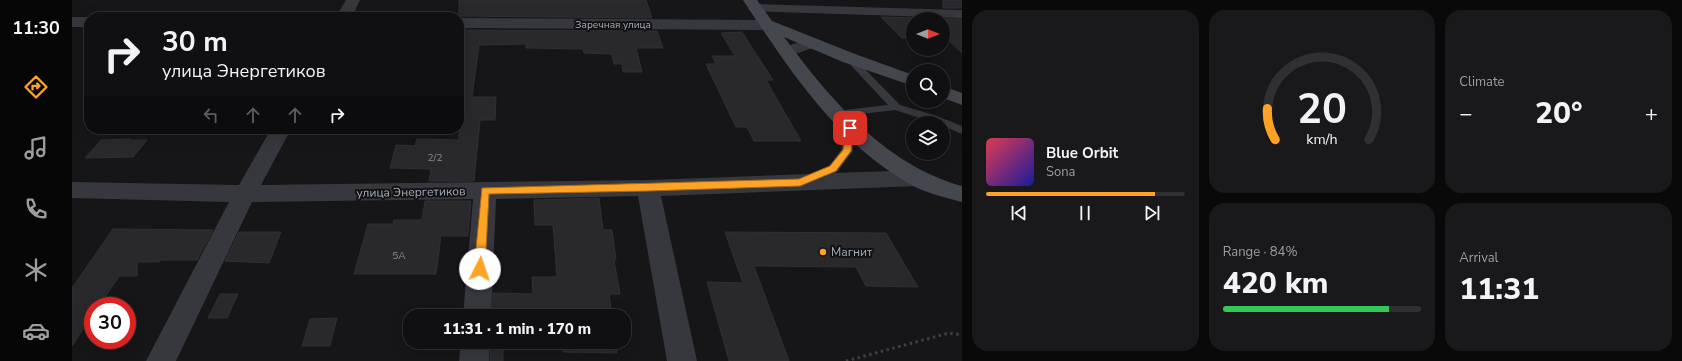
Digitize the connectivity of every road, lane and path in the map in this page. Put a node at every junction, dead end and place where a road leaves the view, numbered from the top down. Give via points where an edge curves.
1 (353, 0) edge
2 (753, 4) edge
3 (347, 12) edge
4 (962, 14) edge
5 (72, 22) edge
6 (84, 22) edge
7 (464, 23) edge
8 (768, 25) junction
9 (812, 43) junction
10 (787, 52) junction
11 (849, 58) junction
12 (906, 78) edge
13 (950, 95) edge
14 (962, 99) edge
15 (896, 107) junction
16 (836, 114) junction
17 (921, 116) edge
18 (950, 126) edge
19 (850, 128) junction
20 (962, 130) edge
21 (278, 134) edge
22 (917, 178) junction
23 (800, 183) junction
24 (648, 188) junction
25 (72, 190) edge
26 (485, 190) junction
27 (245, 194) junction
28 (962, 194) edge
29 (477, 309) edge
30 (962, 335) edge
31 (475, 349) edge
32 (161, 361) edge
33 (474, 361) edge
34 (682, 361) edge
35 (846, 361) edge

1 - 3 street
2 - 4 street
2 - 8 main road
5 - 6 street
7 - 8 street, Заречная улица
8 - 9 main road
8 - 10 main road
9 - 10 street
9 - 11 main road
10 - 16 main road
11 - 12 main road
11 - 15 lane
13 - 14 main road
15 - 16 lane
15 - 17 lane
15 - 20 lane
16 - 19 main road
18 - 20 lane
19 - 22 main road via 886,159
19 - 23 lane via 847,151 833,169
21 - 27 street
22 - 23 street, улица Энергетиков
22 - 28 main road
23 - 24 street, улица Энергетиков
24 - 26 street, улица Энергетиков
24 - 34 street
25 - 27 street, улица Энергетиков
26 - 27 street, улица Энергетиков
26 - 29 street
27 - 32 street
30 - 35 path via 949,333
31 - 33 street

